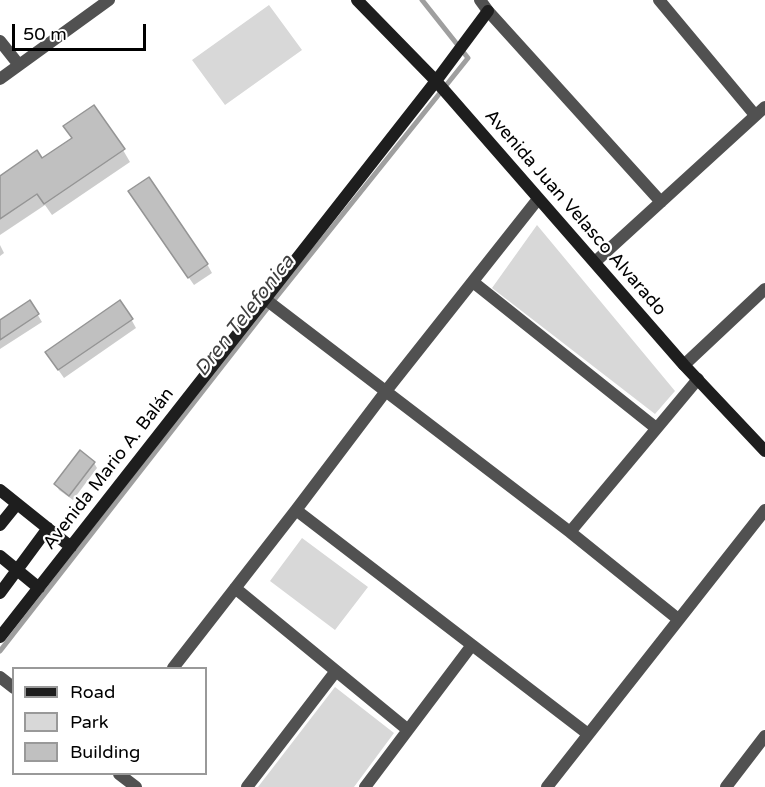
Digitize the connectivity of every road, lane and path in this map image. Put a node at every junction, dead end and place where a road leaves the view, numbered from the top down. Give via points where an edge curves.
1 (109, 0) edge
2 (357, 0) edge
3 (480, 0) edge
4 (660, 0) edge
5 (488, 11) junction
6 (0, 41) edge
7 (20, 65) junction
8 (0, 79) edge
9 (436, 81) junction
10 (760, 111) edge
11 (538, 200) junction
12 (661, 202) junction
13 (595, 262) junction
14 (472, 282) junction
15 (765, 289) edge
16 (265, 299) junction
17 (684, 365) junction
18 (698, 379) junction
19 (386, 391) junction
20 (656, 428) junction
21 (765, 451) edge
22 (0, 490) edge
23 (17, 504) junction
24 (296, 510) junction
25 (765, 510) edge
26 (0, 525) edge
27 (48, 528) junction
28 (570, 532) junction
29 (71, 547) junction
30 (0, 556) edge
31 (17, 570) junction
32 (39, 588) junction
33 (235, 588) junction
34 (0, 593) edge
35 (678, 619) junction
36 (0, 637) edge
37 (472, 645) junction
38 (175, 667) edge
39 (336, 671) junction
40 (0, 677) edge
41 (12, 686) edge
42 (408, 730) junction
43 (588, 734) junction
44 (765, 736) edge
45 (120, 775) edge
46 (136, 787) edge
47 (247, 787) edge
48 (365, 787) edge
49 (547, 787) edge
50 (726, 787) edge

1 - 7 street
2 - 9 street, Avenida Juan Velasco Alvarado
3 - 5 street
4 - 10 street
5 - 9 street, Avenida Mario A. Balán
5 - 12 street
6 - 7 street
7 - 8 street
9 - 11 street, Avenida Juan Velasco Alvarado
9 - 16 street, Avenida Mario A. Balán
10 - 12 street
11 - 13 street, Avenida Juan Velasco Alvarado
11 - 14 street
12 - 13 street
13 - 17 street, Avenida Juan Velasco Alvarado
14 - 19 street
14 - 20 street
15 - 17 street
16 - 19 street
16 - 29 street, Avenida Mario A. Balán
17 - 18 street, Avenida Juan Velasco Alvarado
18 - 20 street
18 - 21 street, Avenida Juan Velasco Alvarado
19 - 24 street
19 - 28 street
20 - 28 street
22 - 23 street
23 - 26 street
23 - 27 street
24 - 33 street
24 - 37 street
25 - 35 street
27 - 29 street
27 - 31 street, Avenida Mario A. Balán
28 - 35 street
29 - 32 street, Avenida Mario A. Balán
30 - 31 street
31 - 32 street
31 - 34 street, Avenida Mario A. Balán
32 - 36 street, Avenida Mario A. Balán
33 - 38 street
33 - 39 street
35 - 43 street
37 - 42 street
37 - 43 street
39 - 42 street
39 - 47 street
40 - 41 street
42 - 48 street
43 - 49 street
44 - 50 street
45 - 46 street

